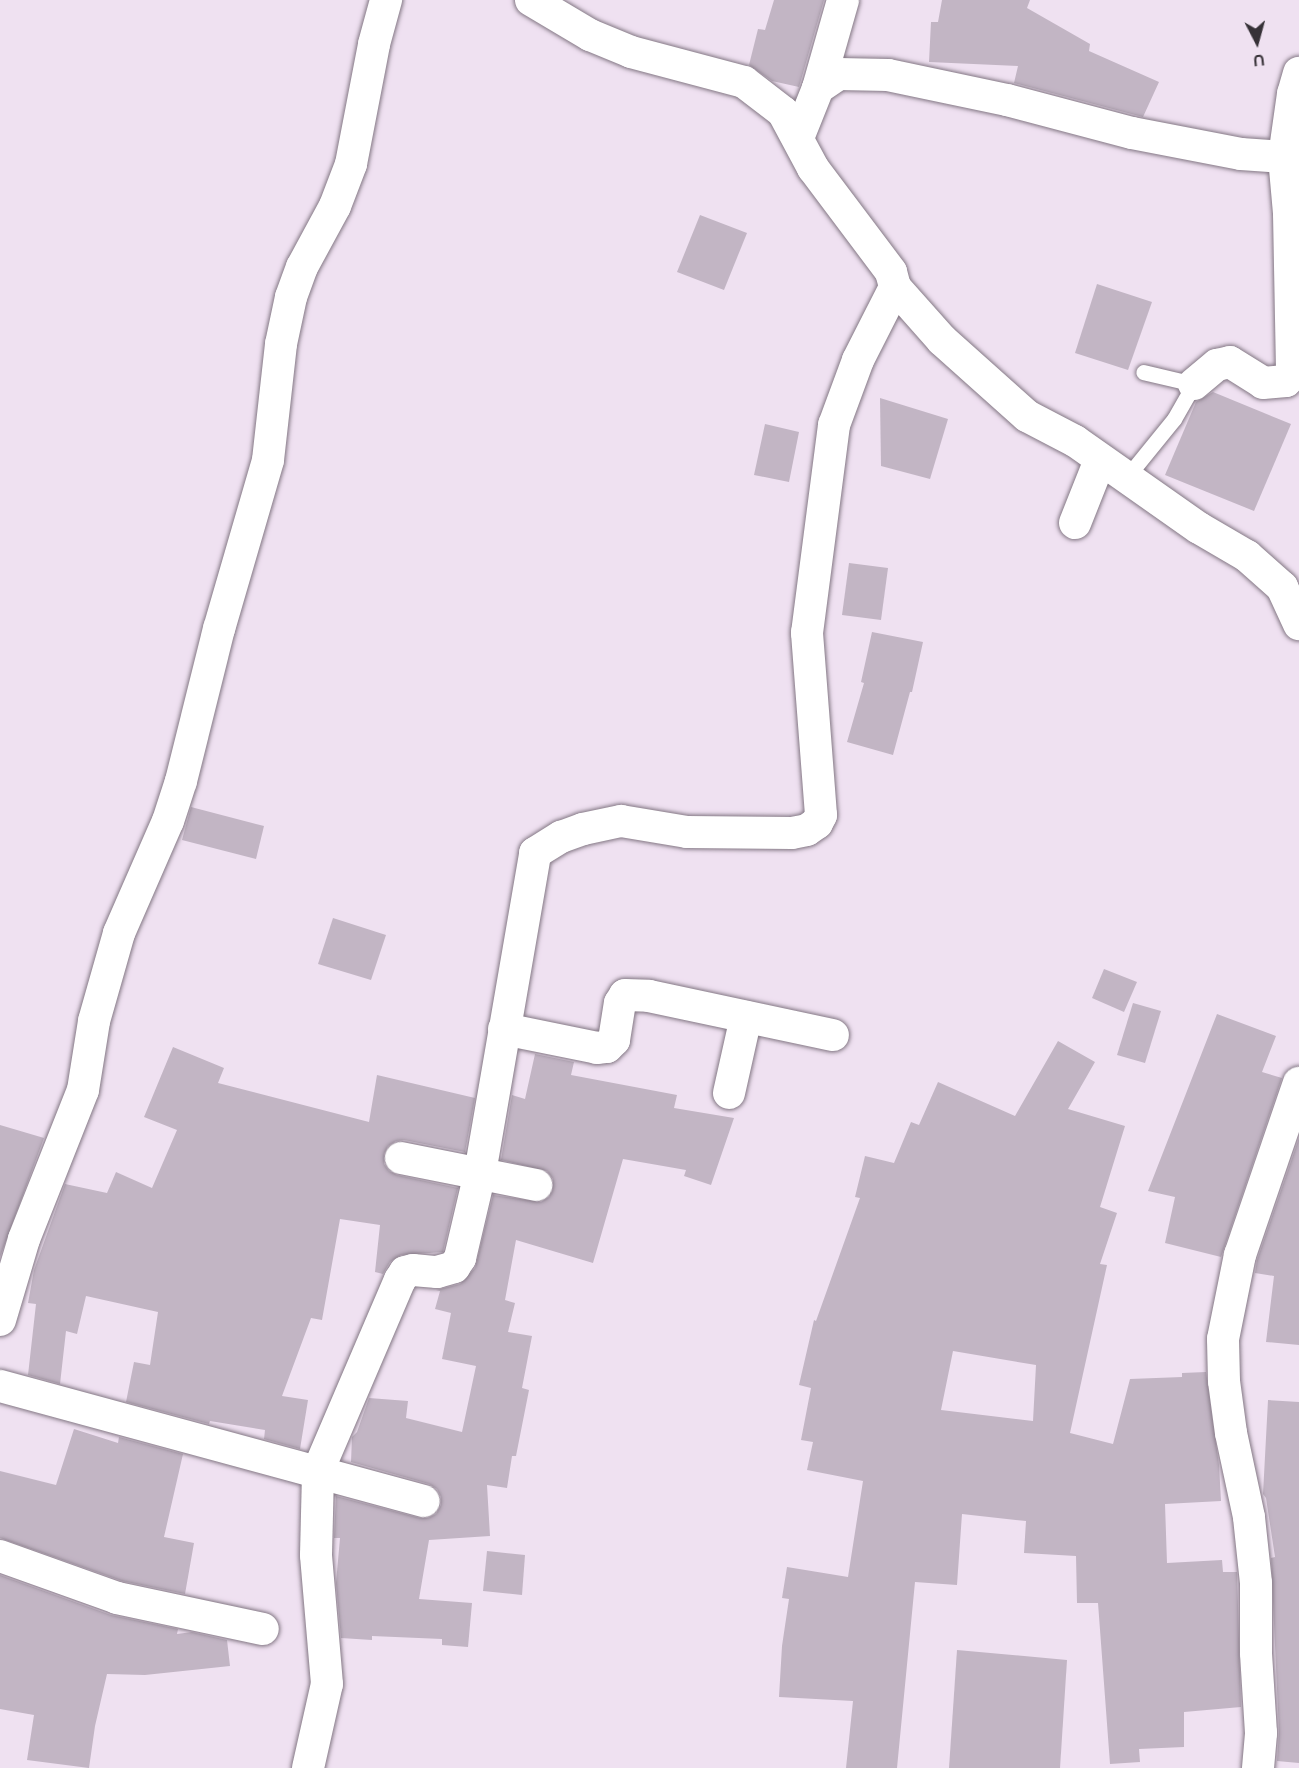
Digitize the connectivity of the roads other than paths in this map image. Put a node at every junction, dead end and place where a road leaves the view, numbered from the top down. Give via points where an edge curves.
1 (386, 0) edge
2 (531, 0) edge
3 (843, 0) edge
4 (1299, 73) edge
5 (818, 88) junction
6 (798, 138) junction
7 (1284, 157) junction
8 (895, 287) junction
9 (1143, 372) dead end
10 (1194, 384) junction
11 (1100, 460) junction
12 (1126, 478) junction
13 (1075, 523) dead end
14 (1299, 624) edge
15 (746, 1017) junction
16 (504, 1029) junction
17 (833, 1035) dead end
18 (1299, 1083) edge
19 (729, 1093) dead end
20 (401, 1158) dead end
21 (480, 1173) junction
22 (536, 1185) dead end
23 (0, 1320) edge
24 (0, 1386) edge
25 (318, 1471) junction
26 (424, 1502) dead end
27 (0, 1557) edge
28 (263, 1629) dead end
29 (308, 1768) edge
30 (1258, 1768) edge

1 - 23 street via 351,164 291,297 281,344 268,460 219,629 181,781 168,821 119,933 94,1021 83,1090 24,1239
2 - 6 street via 590,35 631,52 744,82 783,112
3 - 5 street
4 - 7 street
5 - 6 street
5 - 7 street via 839,74 888,75 1007,100 1132,133 1241,154
6 - 8 street via 813,168 891,272
7 - 10 street via 1292,370 1286,381 1263,383 1230,362 1217,365
8 - 11 street via 942,340 1027,416 1075,441
8 - 16 street via 858,360 834,425 807,633 821,815 817,823 792,833 687,832 621,821 561,837 535,853
9 - 10 lane
10 - 12 lane via 1174,419
11 - 12 street
11 - 13 street
12 - 14 street via 1247,556 1282,587
15 - 16 street via 649,996 626,995 620,1003 614,1040 607,1047
15 - 17 street
15 - 19 street
16 - 21 street
18 - 30 street via 1240,1255 1223,1339 1228,1412 1249,1517 1256,1583 1261,1733
20 - 21 street
21 - 22 street
21 - 25 street via 460,1258 454,1267 437,1272 405,1272
24 - 25 street via 211,1446
25 - 26 street
25 - 29 street via 316,1555 327,1684
27 - 28 street via 117,1598

